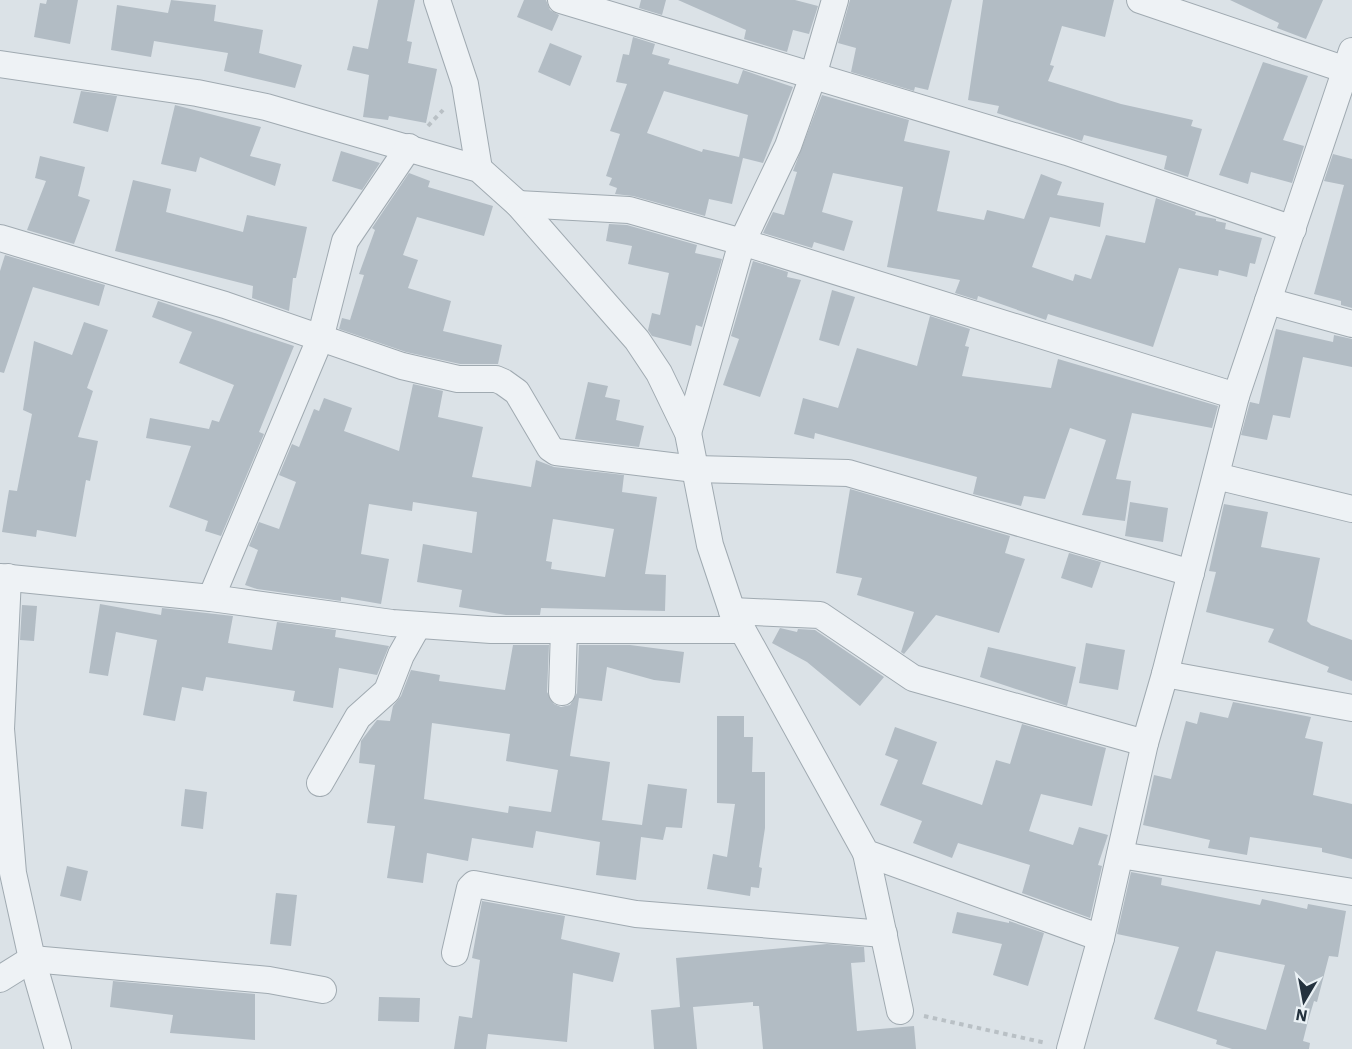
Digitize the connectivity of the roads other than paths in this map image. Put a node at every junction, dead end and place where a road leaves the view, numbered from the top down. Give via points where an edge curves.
1 (437, 0) edge
2 (561, 0) edge
3 (835, 0) edge
4 (1140, 0) edge
5 (0, 64) edge
6 (1350, 64) edge
7 (813, 76) junction
8 (409, 147) junction
9 (479, 169) junction
10 (518, 204) junction
11 (1293, 229) junction
12 (0, 237) edge
13 (742, 243) junction
14 (1268, 301) junction
15 (1352, 324) edge
16 (320, 339) junction
17 (1236, 396) junction
18 (688, 433) junction
19 (695, 469) junction
20 (1216, 477) junction
21 (1352, 509) edge
22 (1191, 573) junction
23 (4, 577) edge
24 (211, 598) junction
25 (737, 620) junction
26 (418, 625) junction
27 (564, 630) junction
28 (1165, 674) junction
29 (562, 692) dead end
30 (1352, 708) edge
31 (1145, 743) junction
32 (320, 783) dead end
33 (866, 853) junction
34 (1120, 855) junction
35 (7, 874) edge
36 (1352, 892) edge
37 (884, 934) junction
38 (1101, 938) junction
39 (455, 953) dead end
40 (32, 958) junction
41 (0, 979) edge
42 (323, 990) dead end
43 (900, 1011) road end
44 (58, 1049) edge
45 (1072, 1049) edge

1 - 9 street via 465,84
2 - 7 street
3 - 7 street
4 - 6 street
5 - 8 street via 229,98
6 - 11 street
7 - 11 street via 1067,152
7 - 13 street via 788,146
8 - 9 street
8 - 16 street via 345,241
9 - 10 street
10 - 13 street via 618,208
10 - 18 street via 637,339 659,373
11 - 14 street
12 - 16 street via 225,305
13 - 17 street
13 - 18 street
14 - 15 street
14 - 17 street
16 - 19 street via 402,366 458,379 496,379 508,384 556,452
16 - 24 street
17 - 20 street
18 - 19 street
19 - 22 street via 848,473
19 - 25 street via 710,545
20 - 21 street
20 - 22 street
22 - 28 street
23 - 24 street
23 - 35 street via 1,729
24 - 26 street
25 - 27 street
25 - 31 street via 820,615 913,678
25 - 33 street
26 - 27 street
26 - 32 street via 387,691 358,717
27 - 29 street
28 - 30 street
28 - 31 street
31 - 34 street
33 - 37 street
33 - 38 street
34 - 36 street
34 - 38 street
35 - 40 street
37 - 39 street via 636,914 474,884
37 - 43 street
38 - 45 street
40 - 41 street
40 - 42 street via 268,980
40 - 44 street

